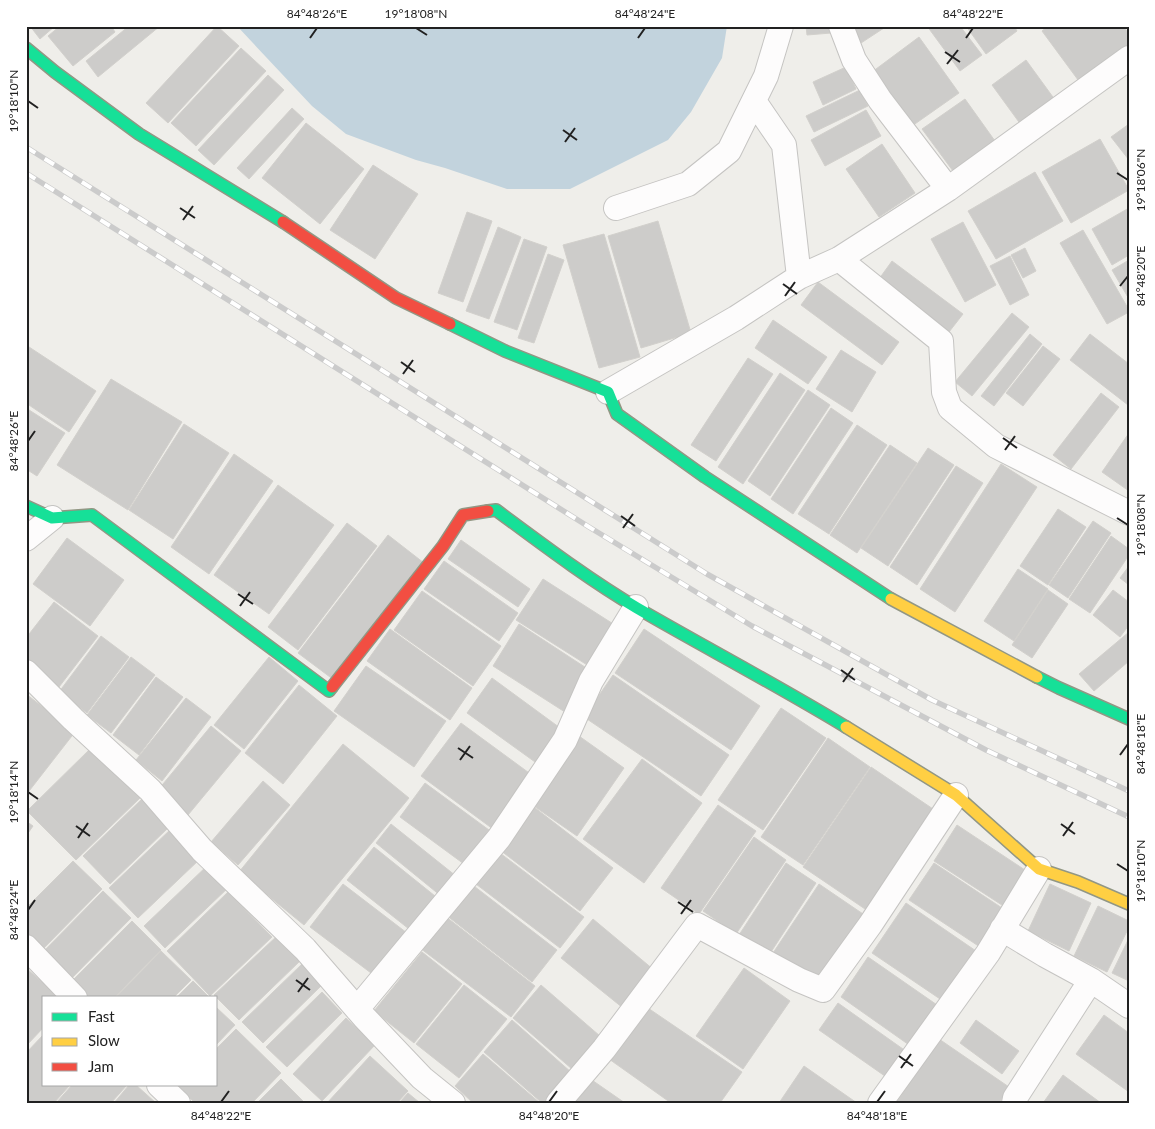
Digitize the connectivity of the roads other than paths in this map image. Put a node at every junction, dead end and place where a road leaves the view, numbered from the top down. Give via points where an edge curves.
1 (781, 26) edge
2 (841, 26) edge
3 (26, 48) edge
4 (1129, 58) edge
5 (754, 101) junction
6 (948, 189) junction
7 (616, 208) dead end
8 (839, 259) junction
9 (799, 277) junction
10 (608, 392) junction
11 (26, 506) edge
12 (1129, 513) edge
13 (52, 518) junction
14 (26, 539) edge
15 (636, 607) junction
16 (26, 672) edge
17 (1129, 719) edge
18 (956, 795) junction
19 (1039, 869) junction
20 (1129, 904) edge
21 (1002, 929) junction
22 (26, 947) edge
23 (1091, 980) junction
24 (73, 996) edge
25 (1129, 1006) edge
26 (357, 1009) junction
27 (160, 1086) edge
28 (178, 1103) edge
29 (453, 1103) edge
30 (558, 1103) edge
31 (880, 1103) edge
32 (1014, 1103) edge

1 - 5 street via 766,76
2 - 6 street via 854,60 880,100
3 - 10 street via 139,134 274,216 396,298 505,351
4 - 6 street
5 - 7 street via 730,151 688,184
5 - 9 street via 784,145
6 - 8 street
8 - 9 street
8 - 12 street via 941,341 944,392 950,408 996,446
9 - 10 street via 736,318
10 - 17 street via 617,414 705,477 896,601 1058,688
11 - 13 street
13 - 14 street
13 - 15 street via 92,516 329,691 463,515 496,510 559,557
15 - 18 street via 790,693
15 - 26 street via 591,681 565,740 499,838
16 - 26 street via 150,790 202,850 304,949
18 - 19 street
18 - 30 street via 870,925 822,990 697,925 604,1049
19 - 20 street
19 - 21 street
21 - 23 street
21 - 31 street
22 - 24 street
23 - 25 street
23 - 32 street
26 - 29 street via 422,1078
27 - 28 street

